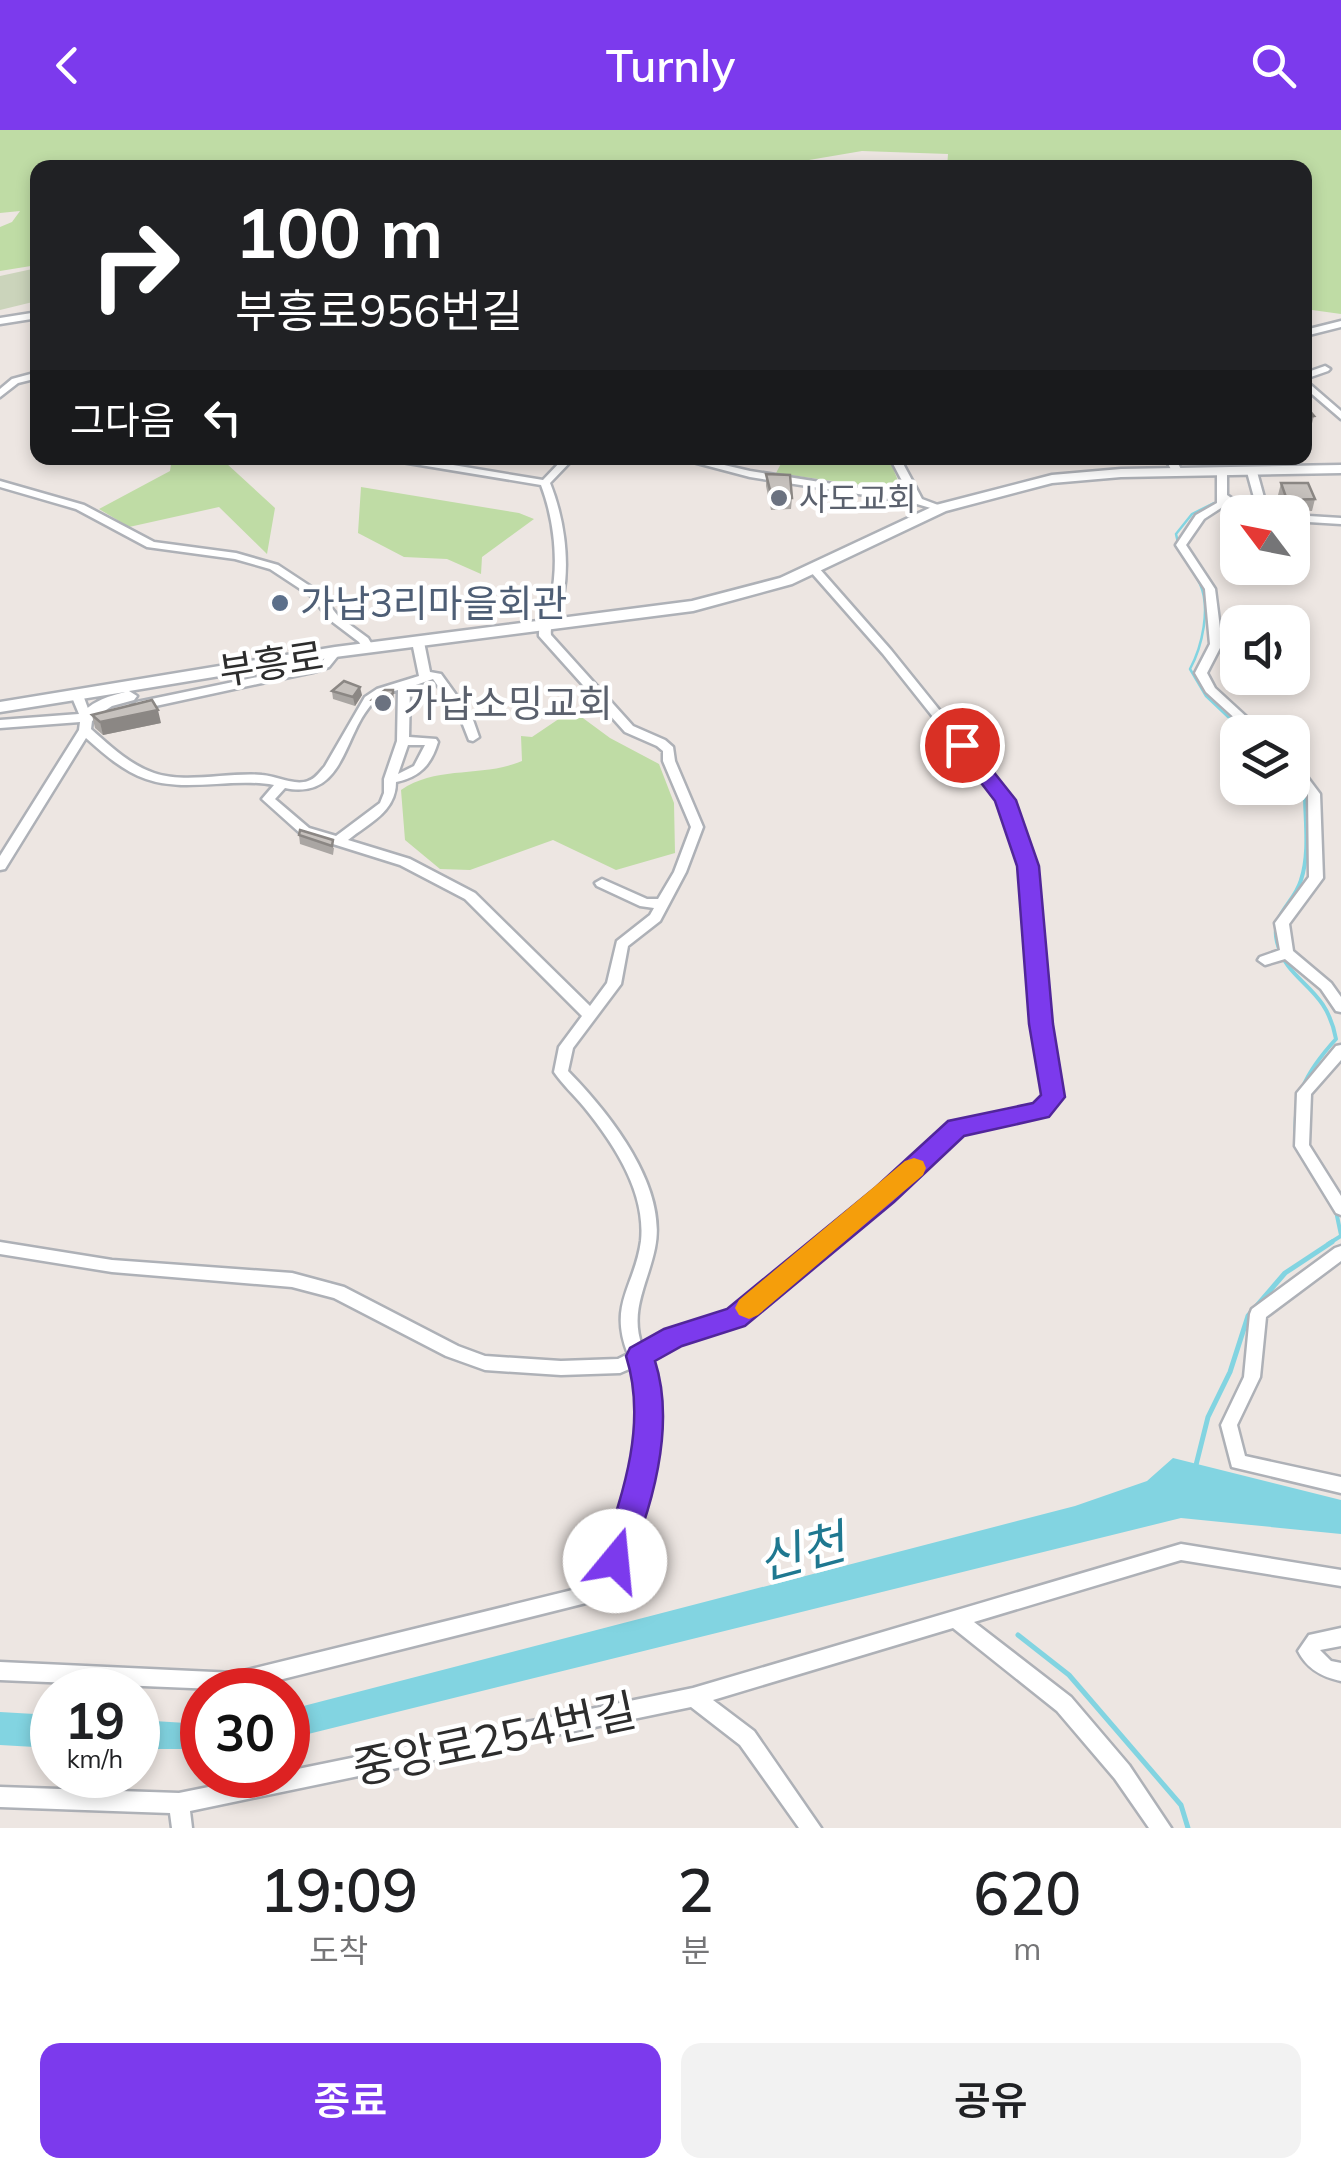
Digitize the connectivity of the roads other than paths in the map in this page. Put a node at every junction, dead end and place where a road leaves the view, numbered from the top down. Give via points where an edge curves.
1 (30, 316) edge
2 (0, 321) edge
3 (1341, 324) edge
4 (1312, 331) edge
5 (1325, 369) dead end
6 (1312, 376) edge
7 (30, 377) edge
8 (0, 394) edge
9 (1312, 395) edge
10 (1341, 416) edge
11 (437, 465) edge
12 (562, 465) edge
13 (736, 465) edge
14 (900, 465) edge
15 (1165, 465) edge
16 (1179, 465) edge
17 (1341, 468) edge
18 (1222, 472) junction
19 (1252, 472) junction
20 (544, 483) junction
21 (0, 484) edge
22 (1224, 495) edge
23 (1258, 495) edge
24 (918, 501) junction
25 (1220, 505) edge
26 (941, 508) junction
27 (1310, 519) edge
28 (1341, 521) edge
29 (814, 569) junction
30 (544, 627) junction
31 (349, 630) junction
32 (418, 642) junction
33 (368, 648) junction
34 (335, 652) junction
35 (305, 658) junction
36 (427, 675) junction
37 (404, 686) junction
38 (76, 694) junction
39 (0, 707) edge
40 (1238, 715) edge
41 (0, 724) edge
42 (86, 724) junction
43 (472, 737) dead end
44 (404, 741) junction
45 (390, 778) junction
46 (284, 783) junction
47 (1310, 789) edge
48 (339, 840) junction
49 (0, 866) edge
50 (602, 883) dead end
51 (659, 904) junction
52 (1287, 953) junction
53 (1265, 960) dead end
54 (1341, 1007) edge
55 (591, 1016) junction
56 (1341, 1050) edge
57 (1341, 1209) edge
58 (0, 1248) edge
59 (1341, 1252) edge
60 (640, 1356) junction
61 (1341, 1484) edge
62 (1341, 1578) edge
63 (956, 1620) junction
64 (1341, 1637) edge
65 (0, 1671) edge
66 (1341, 1672) edge
67 (693, 1697) junction
68 (0, 1797) edge
69 (179, 1803) junction
70 (182, 1828) edge
71 (811, 1828) edge
72 (1161, 1828) edge

1 - 2 street
3 - 4 street
5 - 6 street
7 - 8 street
9 - 10 street
11 - 20 street
12 - 20 street
13 - 24 street via 750,474
14 - 24 street
15 - 26 main road, 부흥로 via 1052,479
16 - 18 main road, 부흥로
17 - 19 main road, 부흥로
18 - 19 main road, 부흥로
18 - 22 street
19 - 23 street
20 - 30 street via 561,582 554,617
21 - 31 street via 80,506 150,545 274,567 316,594
24 - 26 street
25 - 40 street via 1200,517 1181,544 1210,589 1216,644 1202,672 1210,690
26 - 29 main road, 부흥로
27 - 28 street
29 - 30 main road, 부흥로 via 693,606
29 - 60 street via 1005,800 1028,866 1053,1097 1041,1110 956,1128 736,1318 674,1337
30 - 32 main road, 부흥로
30 - 51 street via 629,729 669,750 697,827
31 - 33 street
31 - 35 main road via 339,644
32 - 33 main road, 부흥로
32 - 36 street
33 - 34 main road, 부흥로
34 - 35 main road, 부흥로
34 - 42 street via 309,670
35 - 38 main road, 부흥로
35 - 42 main road via 106,702
36 - 37 street
36 - 43 street via 437,676
37 - 44 street
37 - 46 street via 378,692 368,702 321,779 304,787
38 - 39 main road, 부흥로
38 - 42 street
41 - 42 street
42 - 46 street via 123,764 156,781
42 - 49 street
44 - 45 street
44 - 45 street via 432,742 422,767
45 - 48 street via 385,805
46 - 48 street via 268,799 305,831
47 - 52 street via 1316,878 1282,923
48 - 55 street via 405,862 470,896
50 - 51 street
51 - 55 street via 655,918 622,944 614,984
52 - 53 street
52 - 54 street
55 - 60 street via 566,1047 561,1072 620,1144 648,1211 649,1238 628,1327
56 - 57 street via 1304,1093 1302,1146
58 - 60 street via 112,1266 292,1280 338,1292 486,1362 620,1366
59 - 61 street via 1258,1314 1252,1377 1229,1425 1238,1462
60 - 65 street via 648,1394 642,1478 608,1590 235,1682
62 - 63 street, 중앙로254번길 via 1182,1552
63 - 67 street, 중앙로254번길
63 - 72 street via 1064,1704
64 - 66 street via 1316,1641 1307,1651 1326,1669
67 - 69 street, 중앙로254번길
67 - 71 street via 747,1738
68 - 69 street, 중앙로254번길
69 - 70 street

